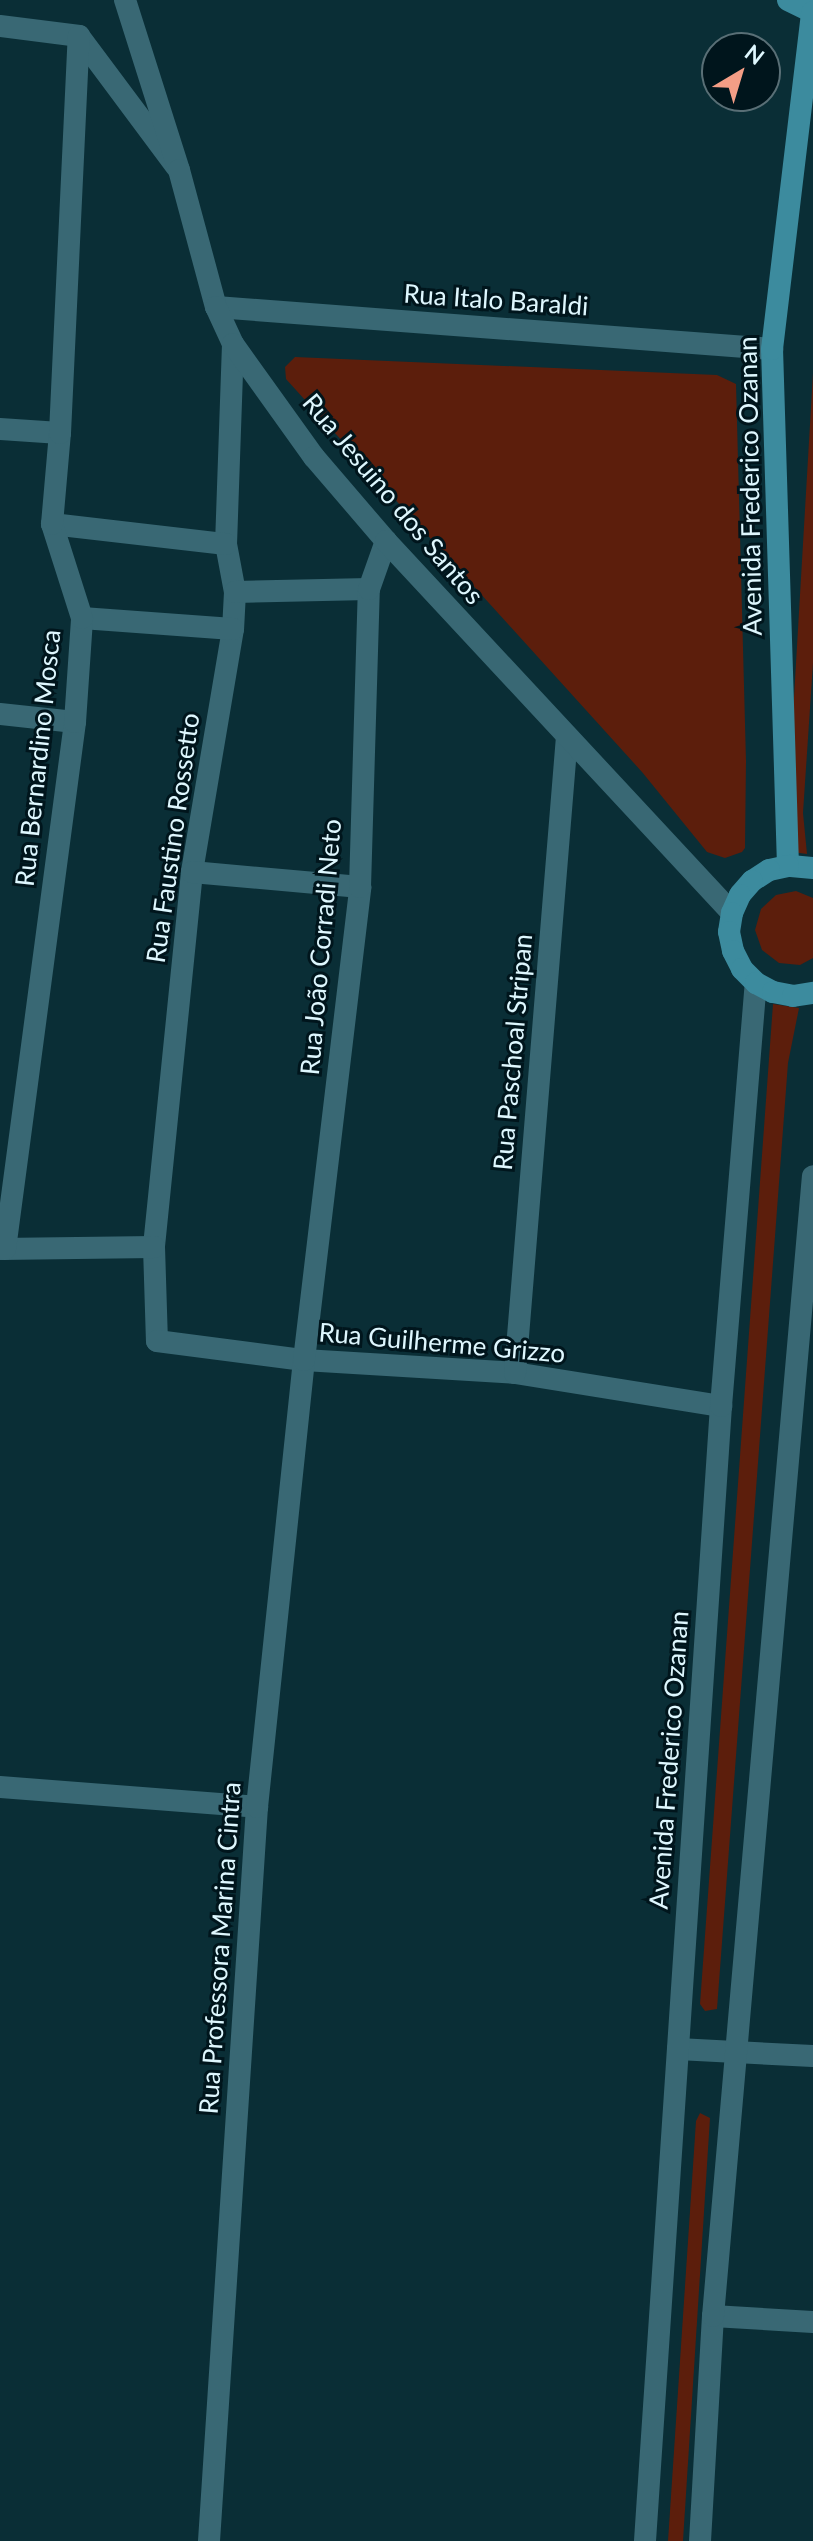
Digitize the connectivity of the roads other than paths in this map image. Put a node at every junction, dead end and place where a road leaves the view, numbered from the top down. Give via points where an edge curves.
1 (125, 0) edge
2 (788, 0) edge
3 (813, 12) edge
4 (0, 26) edge
5 (79, 36) junction
6 (179, 170) junction
7 (216, 307) junction
8 (233, 344) junction
9 (772, 349) junction
10 (0, 429) edge
11 (60, 433) junction
12 (52, 524) junction
13 (386, 541) junction
14 (226, 544) junction
15 (369, 589) junction
16 (235, 592) junction
17 (82, 618) junction
18 (233, 629) junction
19 (0, 714) edge
20 (75, 722) junction
21 (567, 736) junction
22 (788, 866) junction
23 (813, 868) edge
24 (192, 872) junction
25 (360, 887) junction
26 (732, 913) junction
27 (756, 983) junction
28 (813, 993) edge
29 (813, 1176) edge
30 (154, 1247) junction
31 (3, 1249) edge
32 (157, 1341) joint
33 (304, 1360) junction
34 (515, 1373) junction
35 (721, 1406) junction
36 (0, 1787) edge
37 (257, 1807) junction
38 (678, 2049) junction
39 (738, 2054) junction
40 (813, 2056) edge
41 (713, 2316) junction
42 (813, 2322) edge
43 (209, 2541) edge
44 (645, 2541) edge
45 (700, 2541) edge

1 - 6 street, Rua Jesuino dos Santos
2 - 3 main road
3 - 9 main road, Avenida Frederico Ozanan
4 - 5 street
5 - 6 street
5 - 11 street, Rua Bernardino Mosca
6 - 7 street, Rua Jesuino dos Santos
7 - 8 street, Rua Jesuino dos Santos
7 - 9 street, Rua Italo Baraldi
8 - 13 street, Rua Jesuino dos Santos via 314,457
8 - 14 street, Rua Faustino Rossetto
9 - 22 main road, Avenida Frederico Ozanan
10 - 11 street
11 - 12 street, Rua Bernardino Mosca
12 - 14 street
12 - 17 street, Rua Bernardino Mosca
13 - 15 street, Rua João Corradi Neto
13 - 21 street, Rua Jesuino dos Santos
14 - 16 street, Rua Faustino Rossetto
15 - 16 street
15 - 25 street, Rua João Corradi Neto
16 - 18 street, Rua Faustino Rossetto
17 - 18 street
17 - 20 street, Rua Bernardino Mosca
18 - 24 street, Rua Faustino Rossetto
19 - 20 street
20 - 31 street, Rua Bernardino Mosca
21 - 26 street, Rua Jesuino dos Santos
21 - 34 street, Rua Paschoal Stripan
22 - 23 main road
22 - 26 main road via 752,881
24 - 25 street
24 - 30 street, Rua Faustino Rossetto
25 - 33 street, Rua João Corradi Neto
26 - 27 main road via 733,951
27 - 28 main road via 783,994
27 - 35 street, Avenida Frederico Ozanan
29 - 39 street
30 - 31 street
30 - 32 street, Rua Faustino Rossetto
32 - 33 street, Rua Guilherme Grizzo
33 - 34 street, Rua Guilherme Grizzo
33 - 37 street, Rua Professora Marina Cintra
34 - 35 street, Rua Guilherme Grizzo
35 - 38 street, Avenida Frederico Ozanan
36 - 37 street
37 - 43 street, Rua Professora Marina Cintra
38 - 39 street
38 - 44 street, Avenida Frederico Ozanan
39 - 40 street
39 - 41 street
41 - 42 street
41 - 45 street

